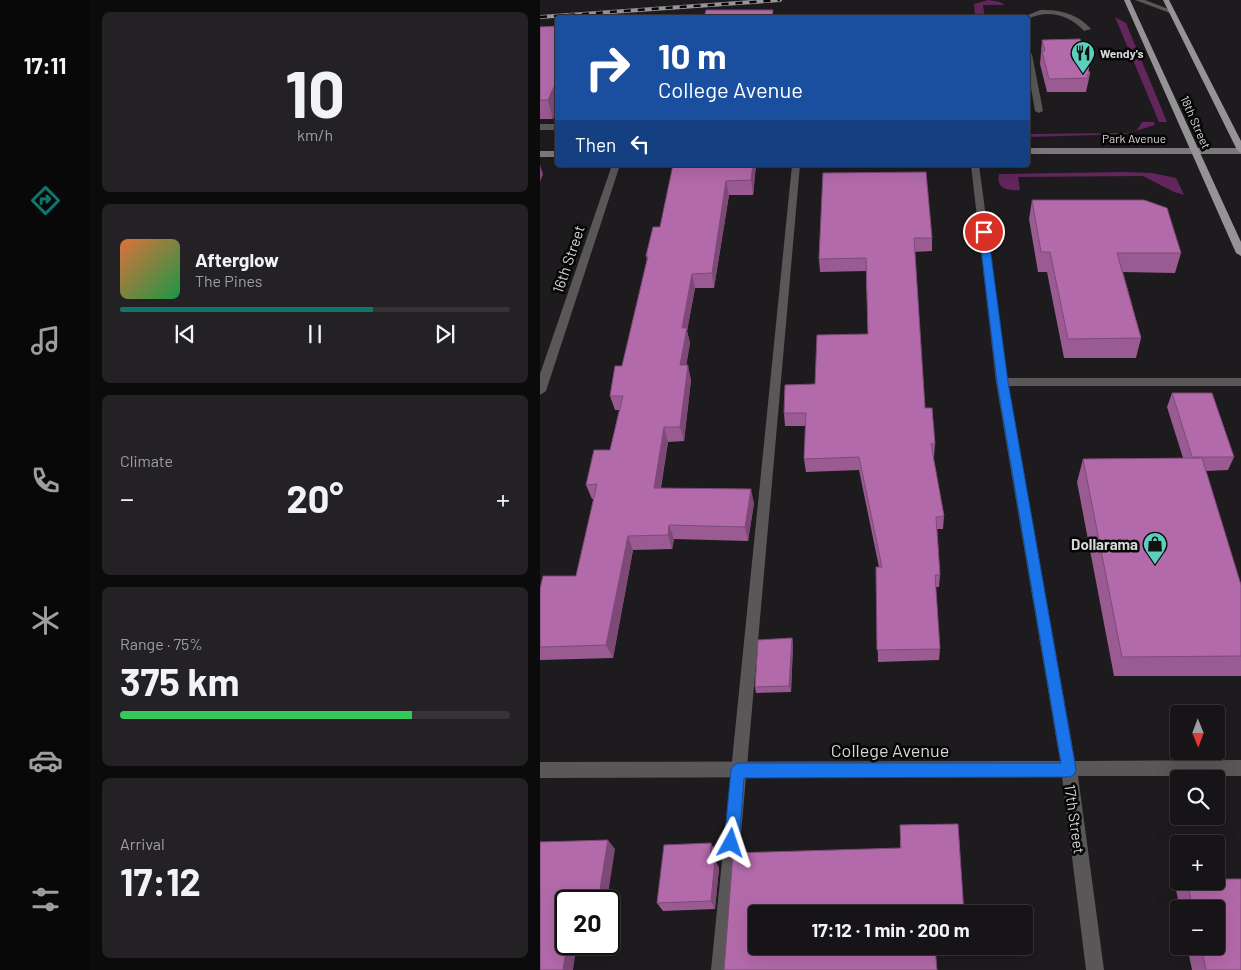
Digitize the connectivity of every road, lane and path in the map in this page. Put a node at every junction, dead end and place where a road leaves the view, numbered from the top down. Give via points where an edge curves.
1 (1128, 0) edge
2 (1138, 0) edge
3 (1166, 0) edge
4 (1172, 12) junction
5 (1030, 16) edge
6 (1087, 29) dead end
7 (1030, 64) edge
8 (1039, 111) dead end
9 (540, 127) edge
10 (555, 127) edge
11 (1241, 150) edge
12 (1030, 151) edge
13 (1195, 151) junction
14 (540, 154) edge
15 (555, 154) edge
16 (615, 167) edge
17 (796, 167) edge
18 (975, 167) edge
19 (1241, 253) edge
20 (1002, 382) junction
21 (1241, 382) edge
22 (540, 391) edge
23 (1241, 768) edge
24 (540, 770) edge
25 (738, 770) junction
26 (1069, 770) junction
27 (720, 970) edge
28 (1095, 970) edge

1 - 13 main road, 18th Street
2 - 4 street
3 - 4 main road, 18th Street
4 - 11 main road, 18th Street
5 - 6 street via 1062,14 1078,19
7 - 8 street
9 - 10 street
11 - 13 street, Park Avenue
12 - 13 street, Park Avenue
13 - 19 main road, 18th Street
14 - 15 street
16 - 22 street, 16th Street
17 - 25 street
18 - 20 street, 17th Street
20 - 21 street
20 - 26 street, 17th Street
23 - 26 street, College Avenue
24 - 25 street, College Avenue
25 - 26 street, College Avenue
25 - 27 street
26 - 28 street, 17th Street

